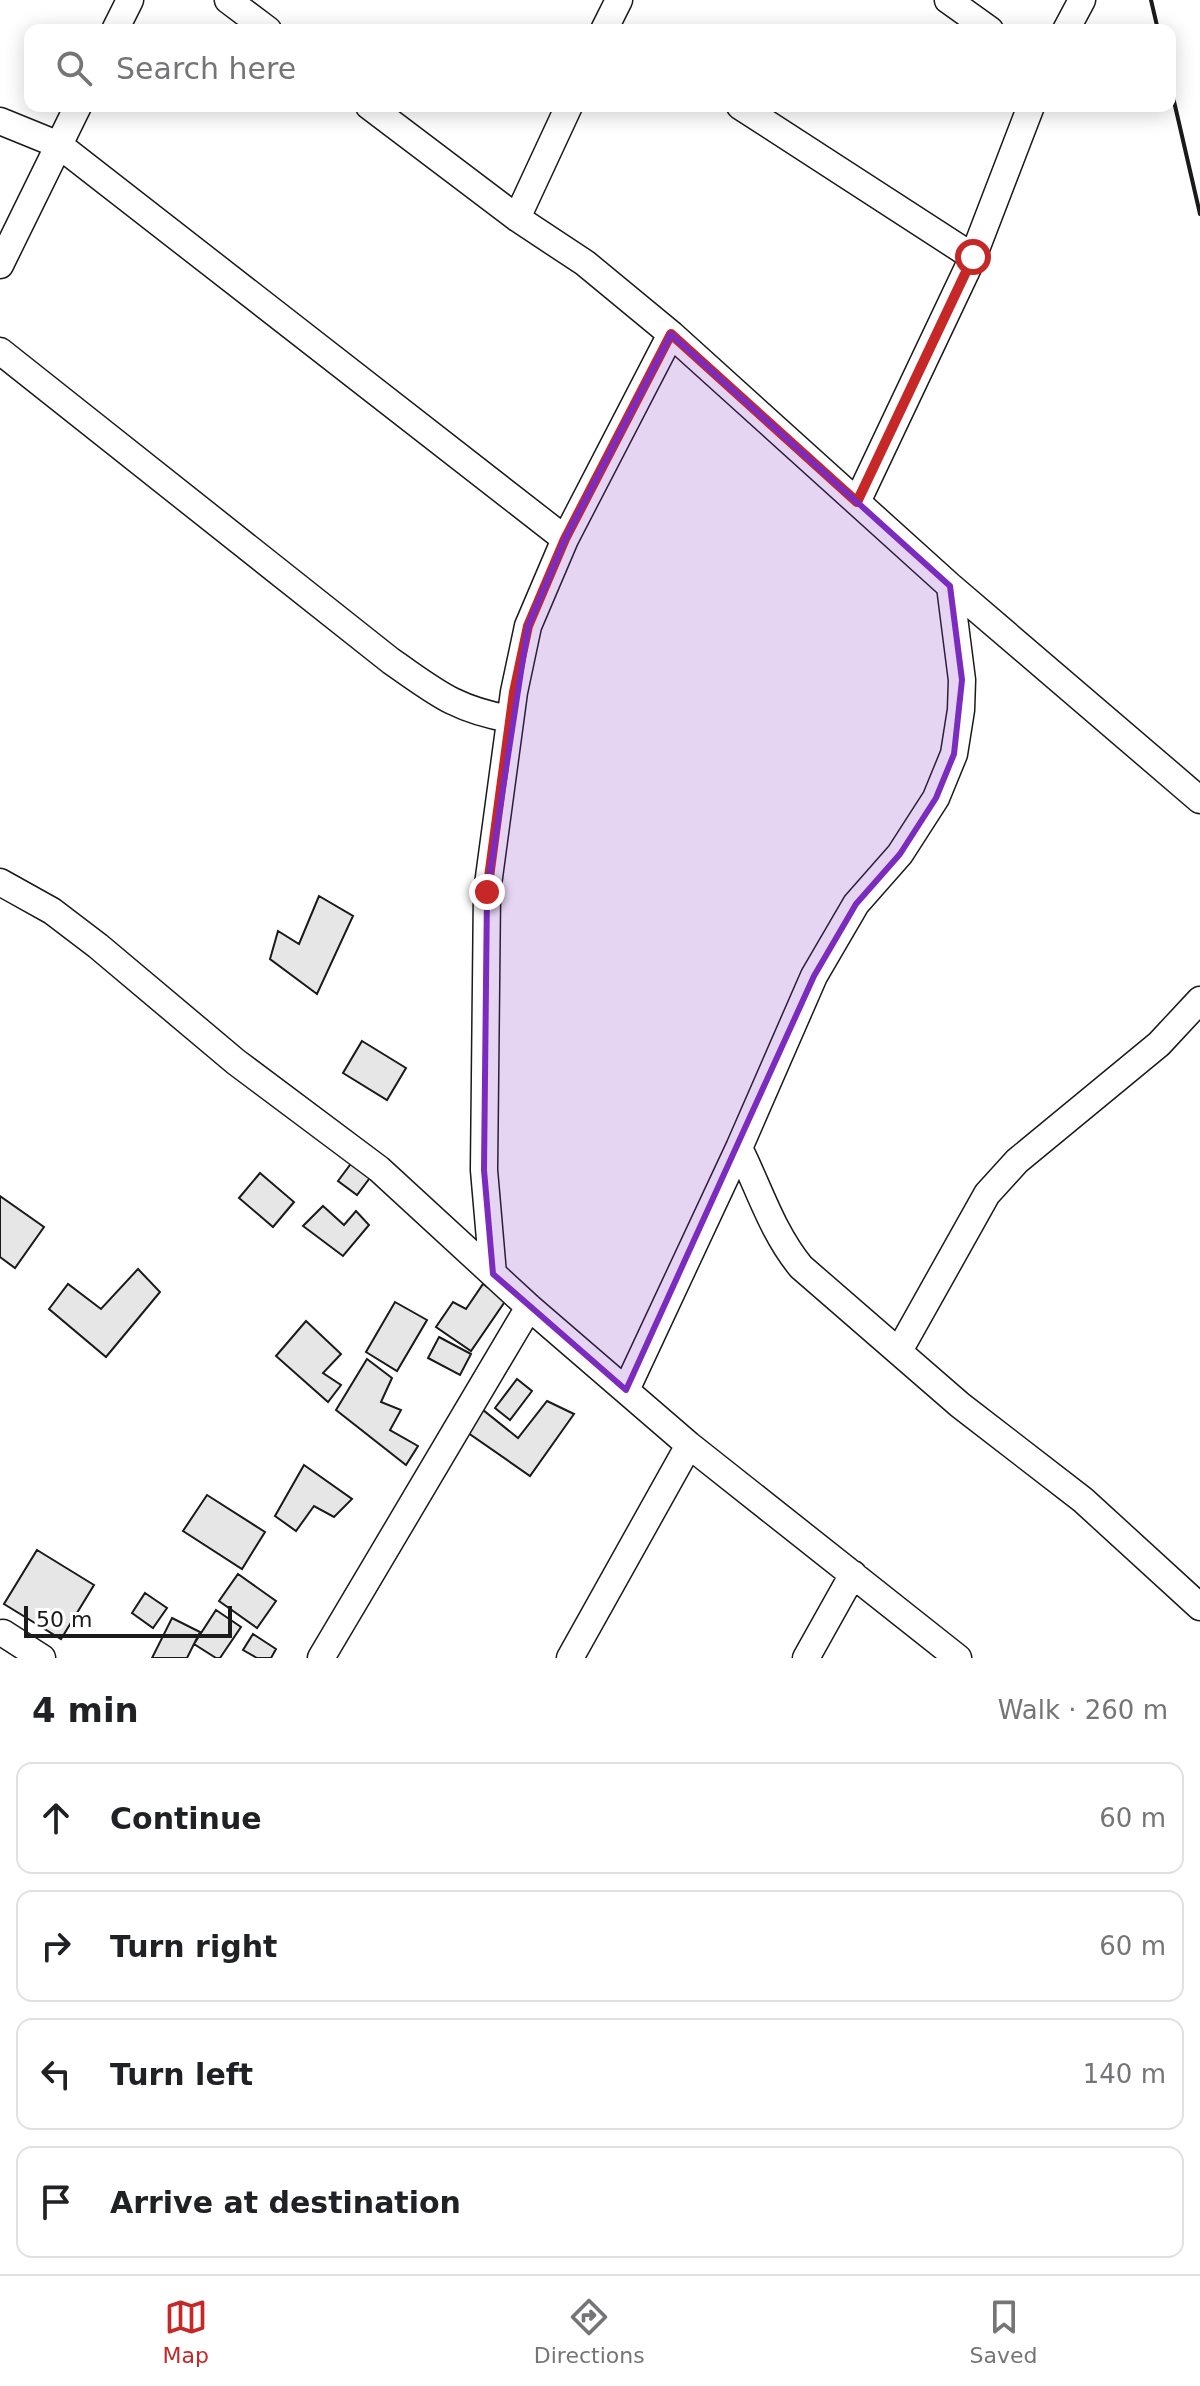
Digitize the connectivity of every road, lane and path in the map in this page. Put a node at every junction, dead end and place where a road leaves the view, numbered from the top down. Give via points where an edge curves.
1 (130, 0) edge
2 (228, 0) edge
3 (948, 0) edge
4 (1082, 0) edge
5 (118, 24) edge
6 (260, 24) edge
7 (982, 24) edge
8 (1069, 24) edge
9 (75, 112) edge
10 (377, 112) edge
11 (566, 112) edge
12 (749, 112) edge
13 (1029, 112) edge
14 (0, 121) edge
15 (59, 145) junction
16 (517, 218) junction
17 (973, 257) junction
18 (0, 265) edge
19 (671, 334) junction
20 (0, 351) edge
21 (857, 502) junction
22 (565, 539) junction
23 (950, 586) junction
24 (510, 719) junction
25 (1200, 800) edge
26 (0, 882) edge
27 (1200, 1000) edge
28 (739, 1148) junction
29 (493, 1274) junction
30 (529, 1307) junction
31 (899, 1351) junction
32 (626, 1390) junction
33 (689, 1445) junction
34 (853, 1574) junction
35 (1200, 1607) edge
36 (1, 1638) edge
37 (42, 1658) edge
38 (321, 1658) edge
39 (570, 1658) edge
40 (806, 1658) edge
41 (958, 1658) edge

1 - 5 street
2 - 6 street
3 - 7 street
4 - 8 street
9 - 15 street
10 - 16 street
11 - 16 street
12 - 17 street
13 - 17 street
14 - 15 street
15 - 18 street
15 - 22 street
16 - 19 street via 585,263
17 - 21 street
19 - 21 street
19 - 22 street
20 - 24 street via 391,661 446,700
21 - 23 street
22 - 24 street via 528,626
23 - 25 street
23 - 28 street via 962,680 954,754 936,798 900,854 856,904 814,976
24 - 29 street via 487,892 484,1170
26 - 29 street via 52,911 236,1062 379,1169
27 - 31 street via 1159,1044 1017,1161 987,1194
28 - 31 street via 786,1249
28 - 32 street
29 - 30 street
30 - 32 street
30 - 38 street
31 - 35 street via 1083,1500
32 - 33 street
33 - 34 street
33 - 39 street
34 - 40 street
34 - 41 street
36 - 37 street

